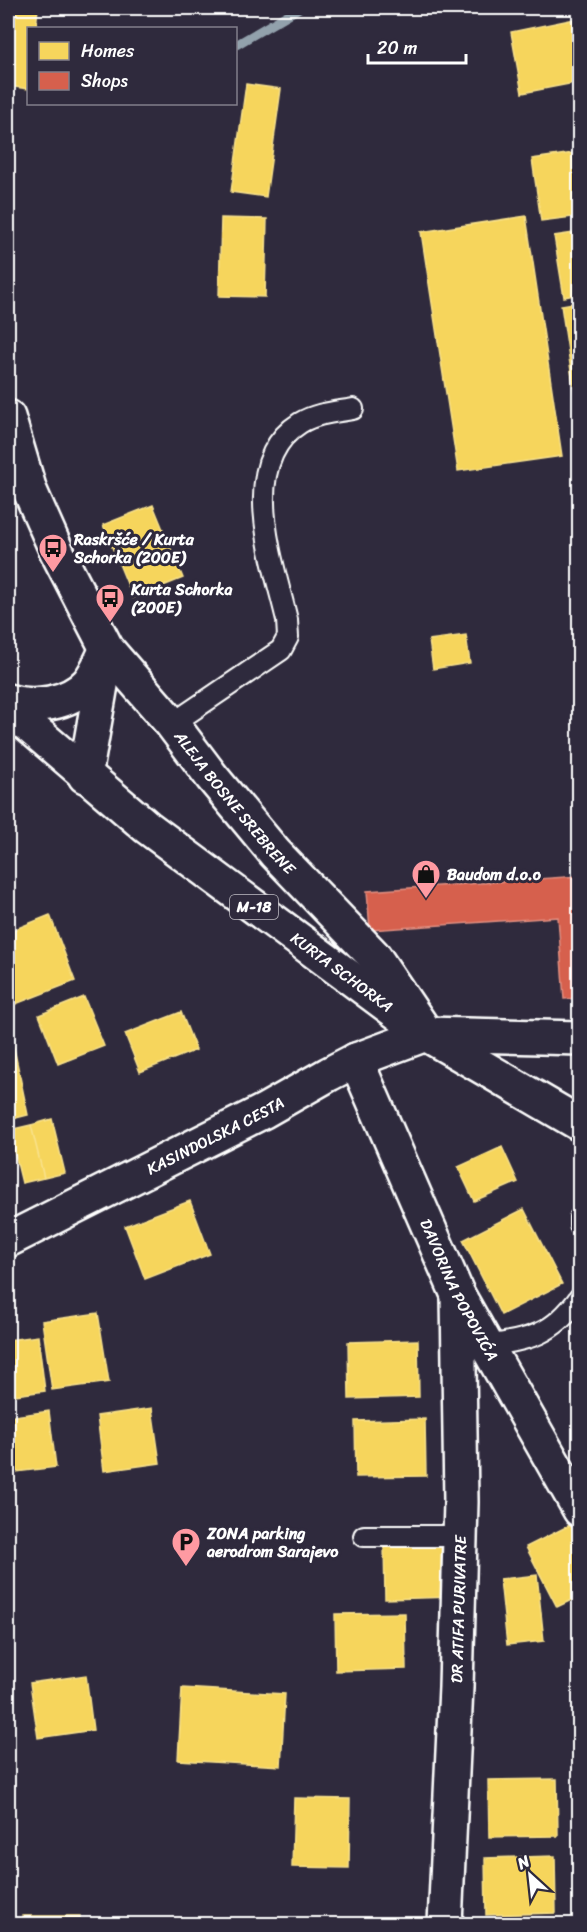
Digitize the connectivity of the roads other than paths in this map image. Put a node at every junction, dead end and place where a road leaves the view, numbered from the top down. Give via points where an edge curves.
1 (353, 409) dead end
2 (8, 417) edge
3 (107, 649) junction
4 (8, 701) edge
5 (8, 708) edge
6 (172, 724) junction
7 (85, 776) junction
8 (426, 1034) junction
9 (579, 1038) edge
10 (357, 1060) junction
11 (579, 1124) edge
12 (579, 1218) edge
13 (579, 1225) edge
14 (8, 1240) edge
15 (458, 1295) junction
16 (579, 1296) edge
17 (485, 1346) junction
18 (579, 1510) edge
19 (364, 1536) dead end
20 (460, 1536) junction
21 (445, 1924) edge

1 - 6 lane via 326,413 300,423 279,442 268,466 263,519 287,620 288,637 281,650
2 - 3 street, ALEJA BOSNE SREBRENE via 30,491
3 - 4 street via 88,683 67,697 43,704
3 - 6 street, ALEJA BOSNE SREBRENE
3 - 7 street
5 - 7 street, KURTA SCHORKA / M-18
6 - 8 street, ALEJA BOSNE SREBRENE via 275,853 374,956
7 - 8 street, KURTA SCHORKA / M-18 via 147,827
8 - 9 street
8 - 10 street, KASINDOLSKA CESTA
8 - 11 street, KURTA SCHORKA / M-18
10 - 14 street, KASINDOLSKA CESTA
10 - 15 street, DAVORINA POPOVIĆA
12 - 13 lane
15 - 17 street, DAVORINA POPOVIĆA
15 - 20 street, DR ATIFA PURIVATRE
16 - 17 lane via 552,1326 527,1339
17 - 18 street, DAVORINA POPOVIĆA
19 - 20 lane
20 - 21 street, DR ATIFA PURIVATRE

